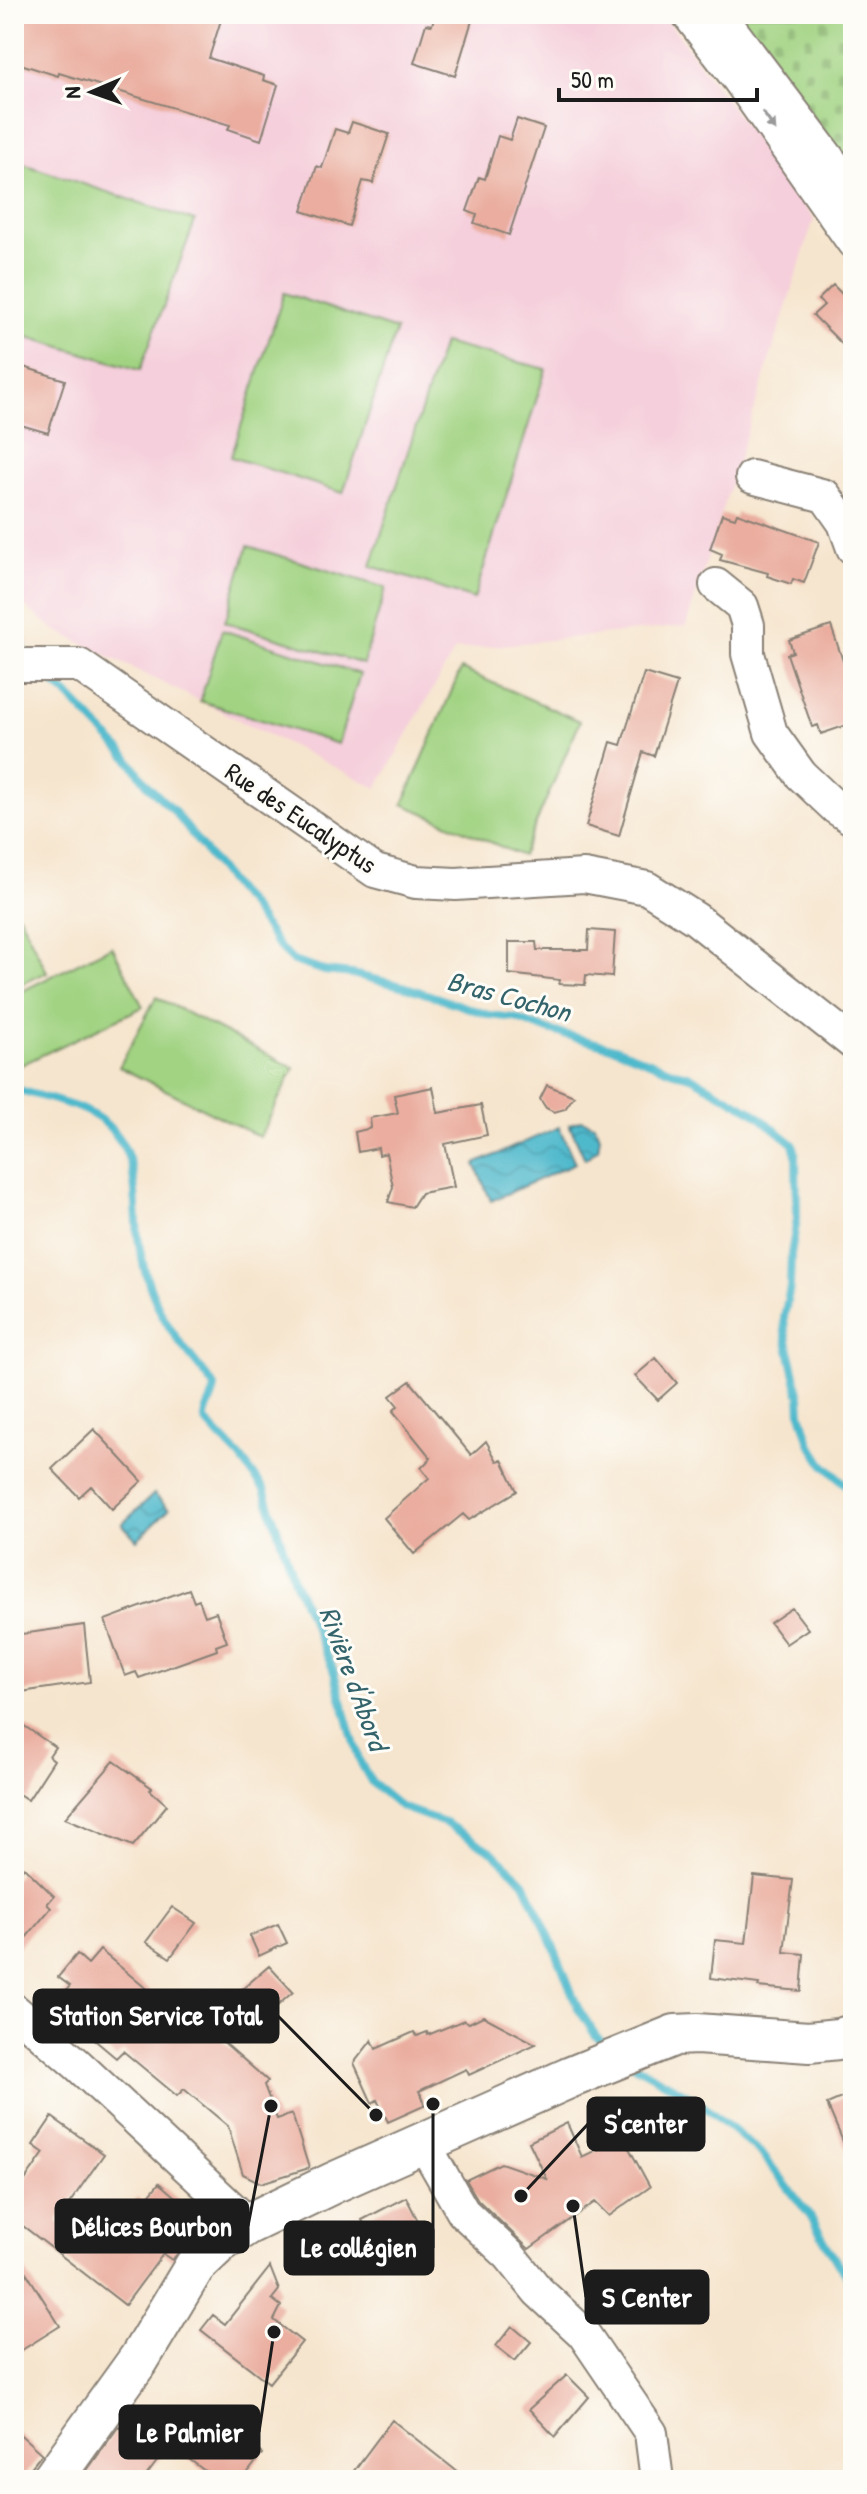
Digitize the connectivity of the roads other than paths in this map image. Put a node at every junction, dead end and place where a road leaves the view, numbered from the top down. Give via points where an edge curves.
1 (688, 14) edge
2 (719, 14) edge
3 (853, 191) edge
4 (853, 242) edge
5 (752, 477) dead end
6 (853, 548) edge
7 (716, 585) dead end
8 (14, 665) edge
9 (853, 819) edge
10 (853, 1043) edge
11 (14, 2010) edge
12 (853, 2035) edge
13 (424, 2144) junction
14 (246, 2225) junction
15 (52, 2480) edge
16 (657, 2480) edge

1 -> 4 street
2 - 3 street
5 - 6 street via 825,496
7 - 9 street via 742,606 748,654 771,733 801,775
8 - 10 street, Rue des Eucalyptus via 79,665 375,871 416,882 584,876 647,888 696,919
11 - 14 street
12 - 13 main road via 809,2042 675,2035
13 - 14 main road
13 - 16 street via 463,2212 583,2333 651,2433
14 - 15 main road via 195,2266 139,2359

